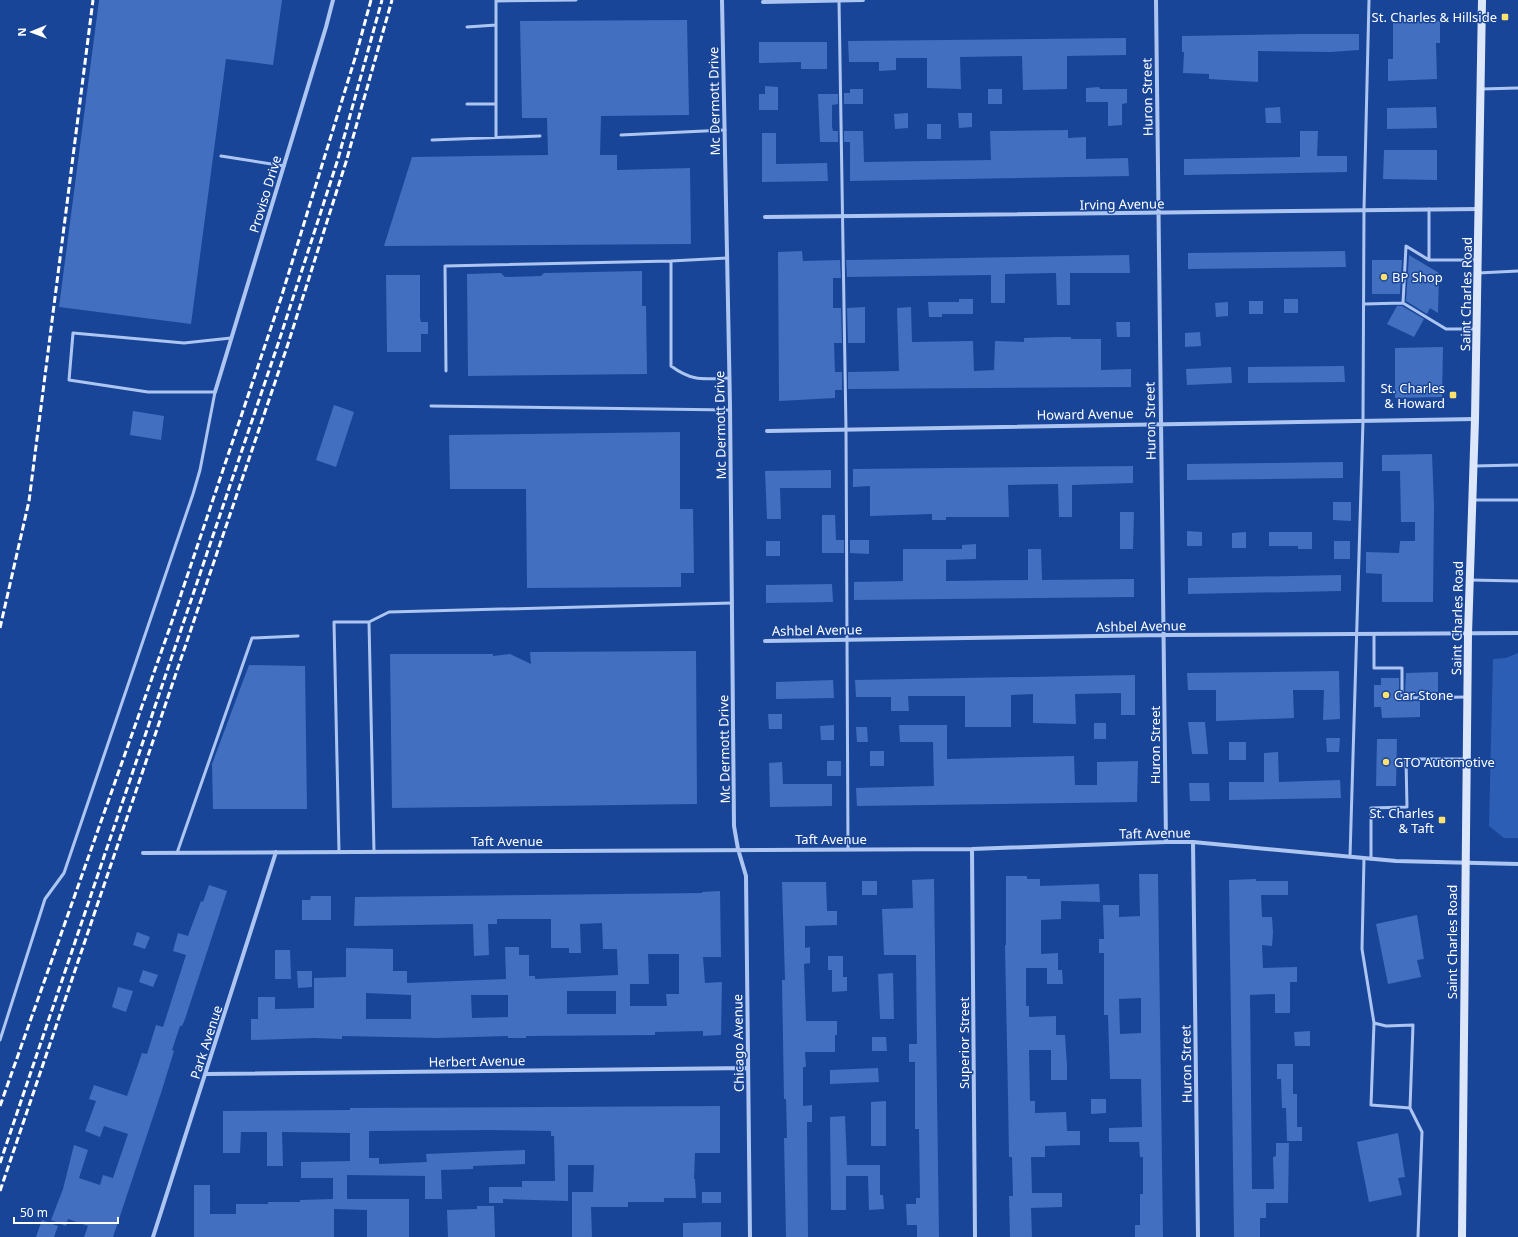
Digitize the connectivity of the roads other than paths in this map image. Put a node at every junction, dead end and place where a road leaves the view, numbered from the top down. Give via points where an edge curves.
1 (333, 0) edge
2 (576, 0) edge
3 (722, 0) edge
4 (839, 0) edge
5 (863, 0) edge
6 (1156, 0) edge
7 (1369, 0) edge
8 (1482, 0) edge
9 (763, 2) dead end
10 (496, 25) junction
11 (466, 27) dead end
12 (1518, 88) edge
13 (1481, 89) junction
14 (467, 104) dead end
15 (496, 104) junction
16 (725, 130) junction
17 (621, 135) dead end
18 (540, 136) dead end
19 (496, 137) junction
20 (432, 140) dead end
21 (221, 156) dead end
22 (284, 166) junction
23 (1364, 209) junction
24 (1429, 209) junction
25 (1480, 209) junction
26 (1159, 214) junction
27 (843, 217) junction
28 (765, 218) dead end
29 (727, 258) junction
30 (1429, 260) junction
31 (1479, 260) junction
32 (671, 261) junction
33 (1518, 271) edge
34 (1478, 273) junction
35 (1403, 303) junction
36 (1364, 304) junction
37 (1477, 329) junction
38 (231, 338) junction
39 (446, 371) dead end
40 (729, 378) junction
41 (215, 392) junction
42 (430, 406) dead end
43 (730, 410) junction
44 (1475, 418) junction
45 (1363, 421) junction
46 (1160, 423) junction
47 (846, 430) junction
48 (767, 431) dead end
49 (1518, 464) edge
50 (1474, 466) junction
51 (1472, 500) junction
52 (1518, 500) edge
53 (1470, 580) junction
54 (1518, 581) edge
55 (732, 603) junction
56 (369, 622) junction
57 (1518, 633) edge
58 (1356, 634) junction
59 (1468, 634) junction
60 (1164, 635) junction
61 (1374, 635) junction
62 (298, 636) dead end
63 (848, 640) junction
64 (765, 641) dead end
65 (1467, 697) junction
66 (1466, 758) junction
67 (1166, 842) junction
68 (1193, 842) junction
69 (738, 849) junction
70 (848, 849) junction
71 (972, 849) junction
72 (276, 852) junction
73 (339, 852) junction
74 (374, 852) junction
75 (142, 853) dead end
76 (178, 853) junction
77 (1350, 857) junction
78 (1364, 858) junction
79 (1372, 859) junction
80 (1465, 863) junction
81 (1518, 864) edge
82 (1374, 1023) junction
83 (0, 1040) edge
84 (748, 1068) junction
85 (207, 1074) junction
86 (1410, 1108) junction
87 (153, 1237) edge
88 (750, 1237) edge
89 (975, 1237) edge
90 (1198, 1237) edge
91 (1418, 1237) edge
92 (1462, 1237) edge

1 - 22 street, Proviso Drive
2 - 10 lane via 496,1
3 - 16 street, Mc Dermott Drive
4 - 5 street
4 - 9 street
4 - 27 lane
6 - 26 street, Huron Street
7 - 23 lane
8 - 13 main road, Saint Charles Road
10 - 11 lane
10 - 15 lane
12 - 13 lane
13 - 25 main road, Saint Charles Road
14 - 15 lane
15 - 19 lane
16 - 17 lane
16 - 29 street, Mc Dermott Drive
18 - 19 lane
19 - 20 lane
21 - 22 lane
22 - 38 street, Proviso Drive
23 - 24 street, Irving Avenue
23 - 26 street, Irving Avenue
23 - 36 lane
24 - 25 street, Irving Avenue
24 - 30 lane
25 - 31 main road, Saint Charles Road
26 - 27 street, Irving Avenue
26 - 46 street, Huron Street
27 - 28 street, Irving Avenue
27 - 47 lane
29 - 32 lane
29 - 40 street, Mc Dermott Drive
30 - 31 lane
30 - 35 lane via 1406,246
31 - 34 main road, Saint Charles Road
32 - 39 lane via 445,266
32 - 40 lane via 671,366 685,376 699,380
33 - 34 lane
34 - 37 main road, Saint Charles Road
35 - 36 lane
35 - 37 lane via 1446,329
36 - 45 lane
37 - 44 main road, Saint Charles Road
38 - 41 street, Proviso Drive
38 - 41 lane via 184,343 73,333 68,380 148,392
40 - 43 street, Mc Dermott Drive
41 - 83 lane via 193,494 64,873 45,899
42 - 43 lane
43 - 55 street, Mc Dermott Drive
44 - 45 street, Howard Avenue
44 - 50 main road, Saint Charles Road
45 - 46 street, Howard Avenue
45 - 58 lane
46 - 47 street, Howard Avenue
46 - 60 street, Huron Street
47 - 48 street, Howard Avenue
47 - 63 lane
49 - 50 lane
50 - 51 main road, Saint Charles Road
51 - 52 lane
51 - 53 main road, Saint Charles Road
53 - 54 lane
53 - 59 main road, Saint Charles Road
55 - 56 lane via 389,612
55 - 69 street, Mc Dermott Drive via 734,826
56 - 73 lane via 334,622
56 - 74 lane
57 - 59 street, Ashbel Avenue
58 - 60 street, Ashbel Avenue
58 - 61 street, Ashbel Avenue
58 - 77 lane
59 - 61 street, Ashbel Avenue
59 - 65 main road, Saint Charles Road
60 - 63 street, Ashbel Avenue
60 - 67 street, Huron Street
61 - 65 lane via 1374,668 1402,668 1402,698
62 - 76 lane via 252,638
63 - 64 street, Ashbel Avenue
63 - 70 lane
65 - 66 main road, Saint Charles Road
66 - 79 lane via 1406,759 1407,807 1371,808
66 - 80 main road, Saint Charles Road
67 - 68 street, Taft Avenue
67 - 71 street, Taft Avenue
68 - 77 street, Taft Avenue
68 - 90 street, Huron Street
69 - 70 street, Taft Avenue
69 - 74 street, Taft Avenue
69 - 84 street, Chicago Avenue via 746,876
70 - 71 street, Taft Avenue
71 - 89 street, Superior Street
72 - 73 street, Taft Avenue
72 - 76 street, Taft Avenue
72 - 85 street, Park Avenue
73 - 74 street, Taft Avenue
75 - 76 street, Taft Avenue
77 - 78 street, Taft Avenue
78 - 79 street, Taft Avenue
78 - 82 lane via 1362,949
79 - 80 street, Taft Avenue
80 - 81 street, Taft Avenue
80 - 92 main road, Saint Charles Road
82 - 86 lane via 1371,1105
82 - 86 lane via 1386,1026 1413,1025
84 - 85 street, Herbert Avenue
84 - 88 street, Chicago Avenue
85 - 87 street, Park Avenue
86 - 91 lane via 1422,1132

